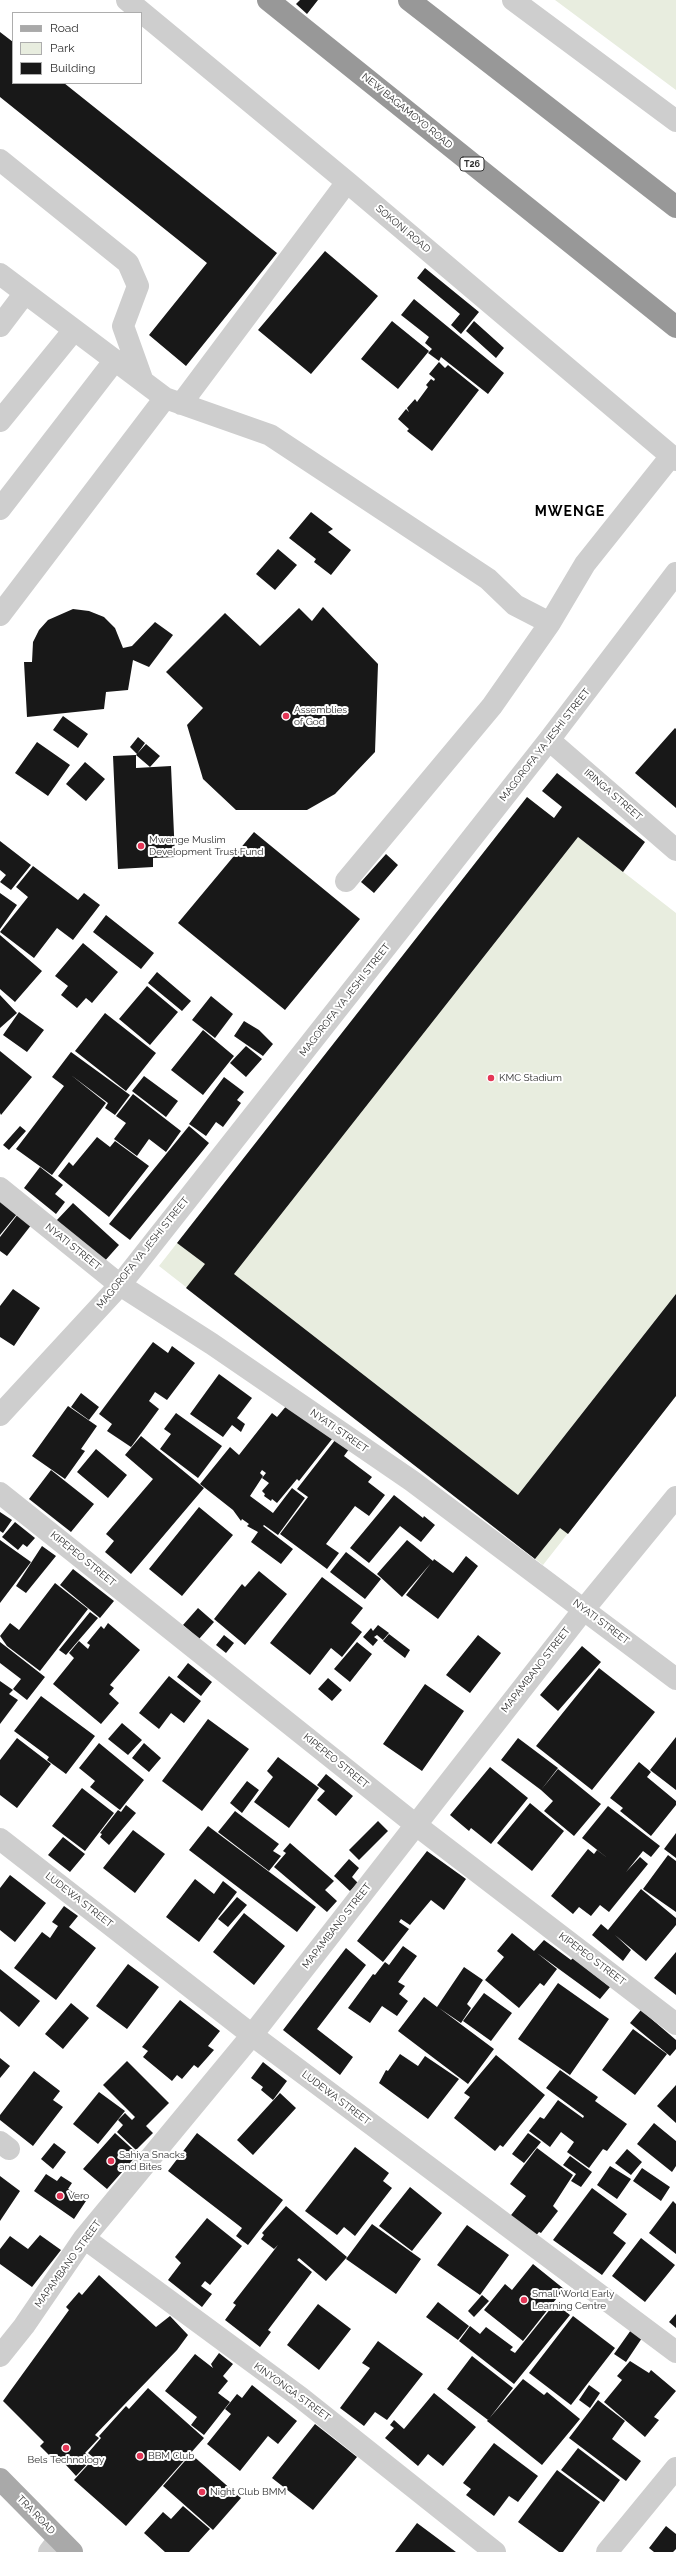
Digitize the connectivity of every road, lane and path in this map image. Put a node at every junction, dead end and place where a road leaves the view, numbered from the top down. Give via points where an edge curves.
1 (127, 0) edge
2 (268, 0) edge
3 (409, 0) edge
4 (513, 0) edge
5 (142, 12) edge
6 (142, 12) edge
7 (676, 121) edge
8 (0, 160) edge
9 (347, 182) junction
10 (676, 207) edge
11 (0, 274) edge
12 (25, 293) junction
13 (0, 326) edge
14 (676, 327) edge
15 (74, 330) junction
16 (115, 360) junction
17 (142, 379) junction
18 (173, 401) junction
19 (0, 421) edge
20 (674, 458) edge
21 (0, 509) edge
22 (676, 573) edge
23 (0, 615) edge
24 (550, 623) junction
25 (549, 740) junction
26 (676, 850) edge
27 (346, 881) dead end
28 (0, 1188) edge
29 (120, 1285) junction
30 (0, 1415) edge
31 (0, 1493) edge
32 (676, 1497) edge
33 (585, 1608) junction
34 (676, 1679) edge
35 (416, 1825) junction
36 (0, 1839) edge
37 (676, 2024) edge
38 (252, 2035) junction
39 (84, 2238) junction
40 (676, 2352) edge
41 (0, 2356) edge
42 (676, 2468) edge
43 (0, 2479) edge
44 (60, 2548) edge
45 (495, 2552) edge
46 (607, 2552) edge

1 - 6 street, SOKONI ROAD
2 - 14 highway, NEW BAGAMOYO ROAD / T26
3 - 10 highway
4 - 7 street
5 - 9 street, SOKONI ROAD
8 - 17 street via 128,263 138,286 123,326
9 - 18 street
9 - 20 street, SOKONI ROAD
11 - 12 street
12 - 13 street
12 - 15 street
15 - 16 street
15 - 19 street
16 - 17 street
16 - 21 street
17 - 18 street
18 - 23 street
18 - 24 street via 270,435 488,579 515,605
20 - 24 street via 585,564
22 - 25 street, MAGOROFA YA JESHI STREET
24 - 27 street via 492,706
25 - 26 street, IRINGA STREET
25 - 29 street, MAGOROFA YA JESHI STREET
28 - 29 street, NYATI STREET
29 - 30 street, MAGOROFA YA JESHI STREET
29 - 33 street, NYATI STREET via 212,1344 412,1481
31 - 35 street, KIPEPEO STREET
32 - 33 street, MAPAMBANO STREET
33 - 34 street, NYATI STREET
33 - 35 street, MAPAMBANO STREET
35 - 37 street, KIPEPEO STREET
35 - 38 street, MAPAMBANO STREET
36 - 38 street, LUDEWA STREET
38 - 39 street, MAPAMBANO STREET
38 - 40 street, LUDEWA STREET
39 - 41 street, MAPAMBANO STREET via 24,2326
39 - 45 street, KINYONGA STREET via 300,2397
42 - 46 street
43 - 44 main road, TRA ROAD

